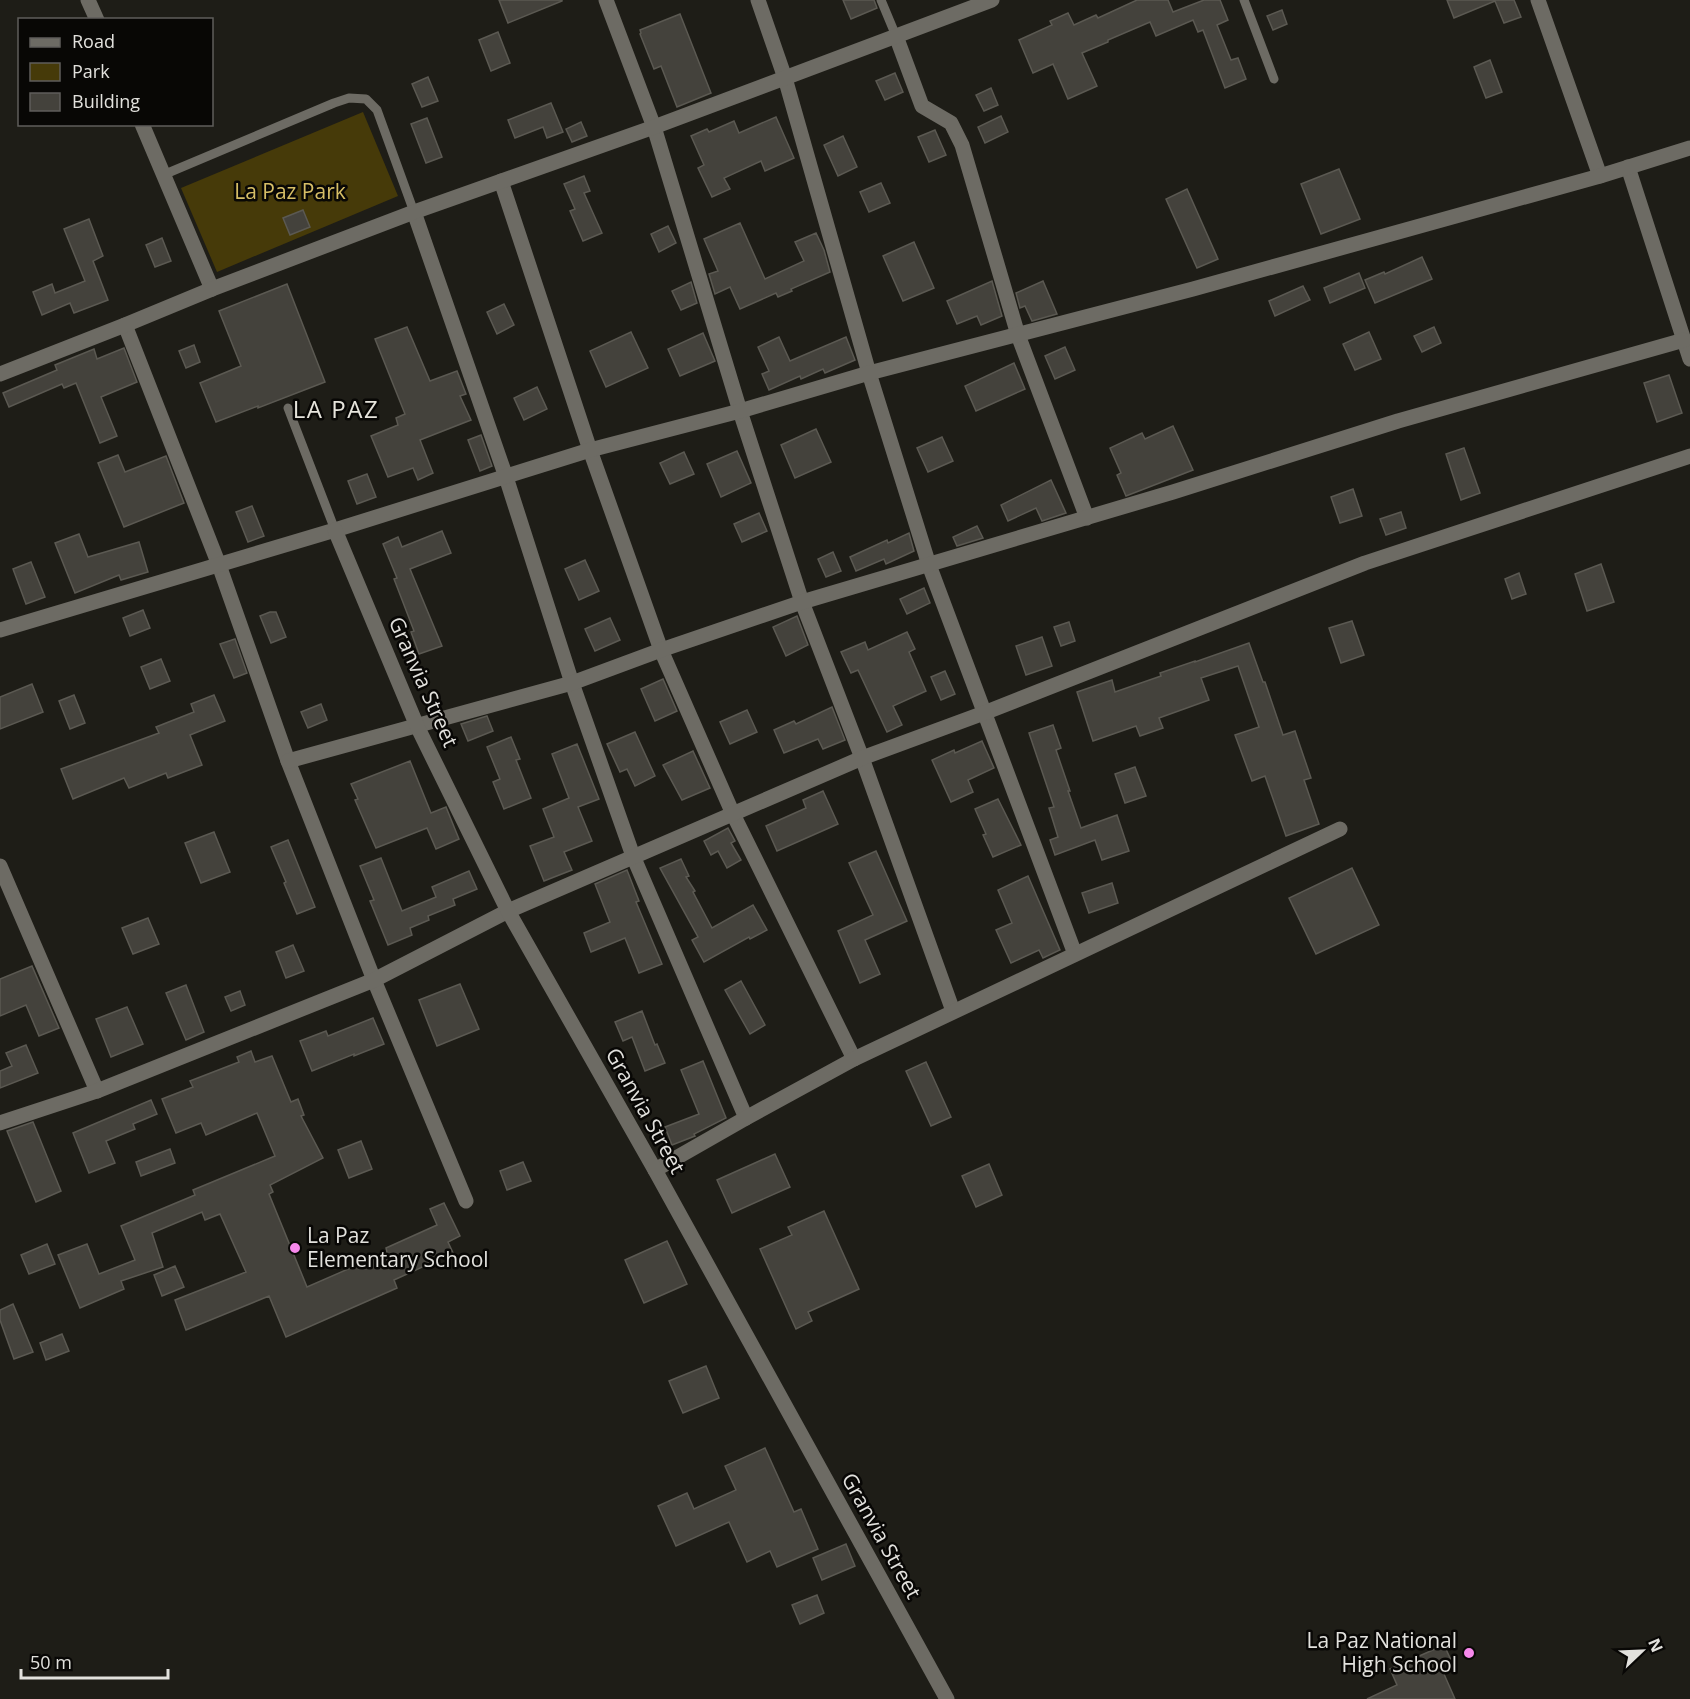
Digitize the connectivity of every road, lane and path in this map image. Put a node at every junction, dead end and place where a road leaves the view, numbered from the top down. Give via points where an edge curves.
1 (88, 0) edge
2 (606, 0) edge
3 (758, 0) edge
4 (881, 0) edge
5 (992, 0) edge
6 (1244, 0) edge
7 (1538, 0) edge
8 (96, 18) edge
9 (896, 36) junction
10 (785, 78) junction
11 (1274, 79) dead end
12 (143, 126) edge
13 (654, 128) junction
14 (1690, 148) edge
15 (1628, 167) junction
16 (163, 175) junction
17 (1600, 176) junction
18 (501, 181) junction
19 (414, 212) junction
20 (212, 289) junction
21 (125, 325) junction
22 (1018, 335) junction
23 (1684, 340) junction
24 (1690, 358) edge
25 (869, 373) junction
26 (0, 374) edge
27 (288, 408) dead end
28 (740, 411) junction
29 (590, 450) junction
30 (1689, 459) edge
31 (506, 477) junction
32 (1087, 518) junction
33 (335, 530) junction
34 (219, 565) junction
35 (929, 565) junction
36 (802, 602) junction
37 (0, 630) edge
38 (661, 650) junction
39 (572, 683) junction
40 (984, 713) junction
41 (417, 726) junction
42 (862, 758) junction
43 (288, 761) junction
44 (732, 814) junction
45 (1340, 828) dead end
46 (633, 856) junction
47 (0, 866) edge
48 (508, 911) junction
49 (1075, 954) junction
50 (374, 980) junction
51 (953, 1011) junction
52 (855, 1059) junction
53 (97, 1091) junction
54 (746, 1118) junction
55 (0, 1123) edge
56 (655, 1170) junction
57 (466, 1201) dead end
58 (947, 1699) edge

1 - 8 street
2 - 13 street
3 - 10 street
4 - 9 lane
5 - 9 street
6 - 11 lane
7 - 17 street
9 - 10 street
9 - 22 street via 922,106 951,123 962,145
10 - 13 street
10 - 25 street
12 - 16 street
13 - 18 street
13 - 28 street
14 - 15 street
15 - 17 street
15 - 23 street
16 - 19 lane via 334,103 349,98 366,99 376,110
16 - 20 street
17 - 22 street
18 - 19 street
18 - 29 street
19 - 20 street
19 - 31 street
20 - 21 street
21 - 26 street
21 - 34 street
22 - 25 street
22 - 32 street
23 - 24 street
23 - 32 street via 1398,421
25 - 28 street
25 - 35 street
27 - 33 lane
28 - 29 street
28 - 36 street
29 - 31 street
29 - 38 street
30 - 40 street via 1365,563
31 - 33 street
31 - 39 street
32 - 35 street
33 - 34 street
33 - 41 street, Granvia Street
34 - 37 street
34 - 43 street
35 - 36 street
35 - 40 street
36 - 38 street
36 - 42 street
38 - 39 street
38 - 44 street
39 - 41 street
39 - 46 street
40 - 42 street
40 - 49 street
41 - 43 street
41 - 48 street, Granvia Street
42 - 44 street
42 - 51 street
43 - 50 street
44 - 46 street
44 - 52 street
45 - 49 street
46 - 48 street
46 - 54 street
47 - 53 street
48 - 50 street
48 - 56 street, Granvia Street
49 - 51 street
50 - 53 street
50 - 57 street
51 - 52 street
52 - 54 street
53 - 55 street
54 - 56 street
56 - 58 street, Granvia Street

